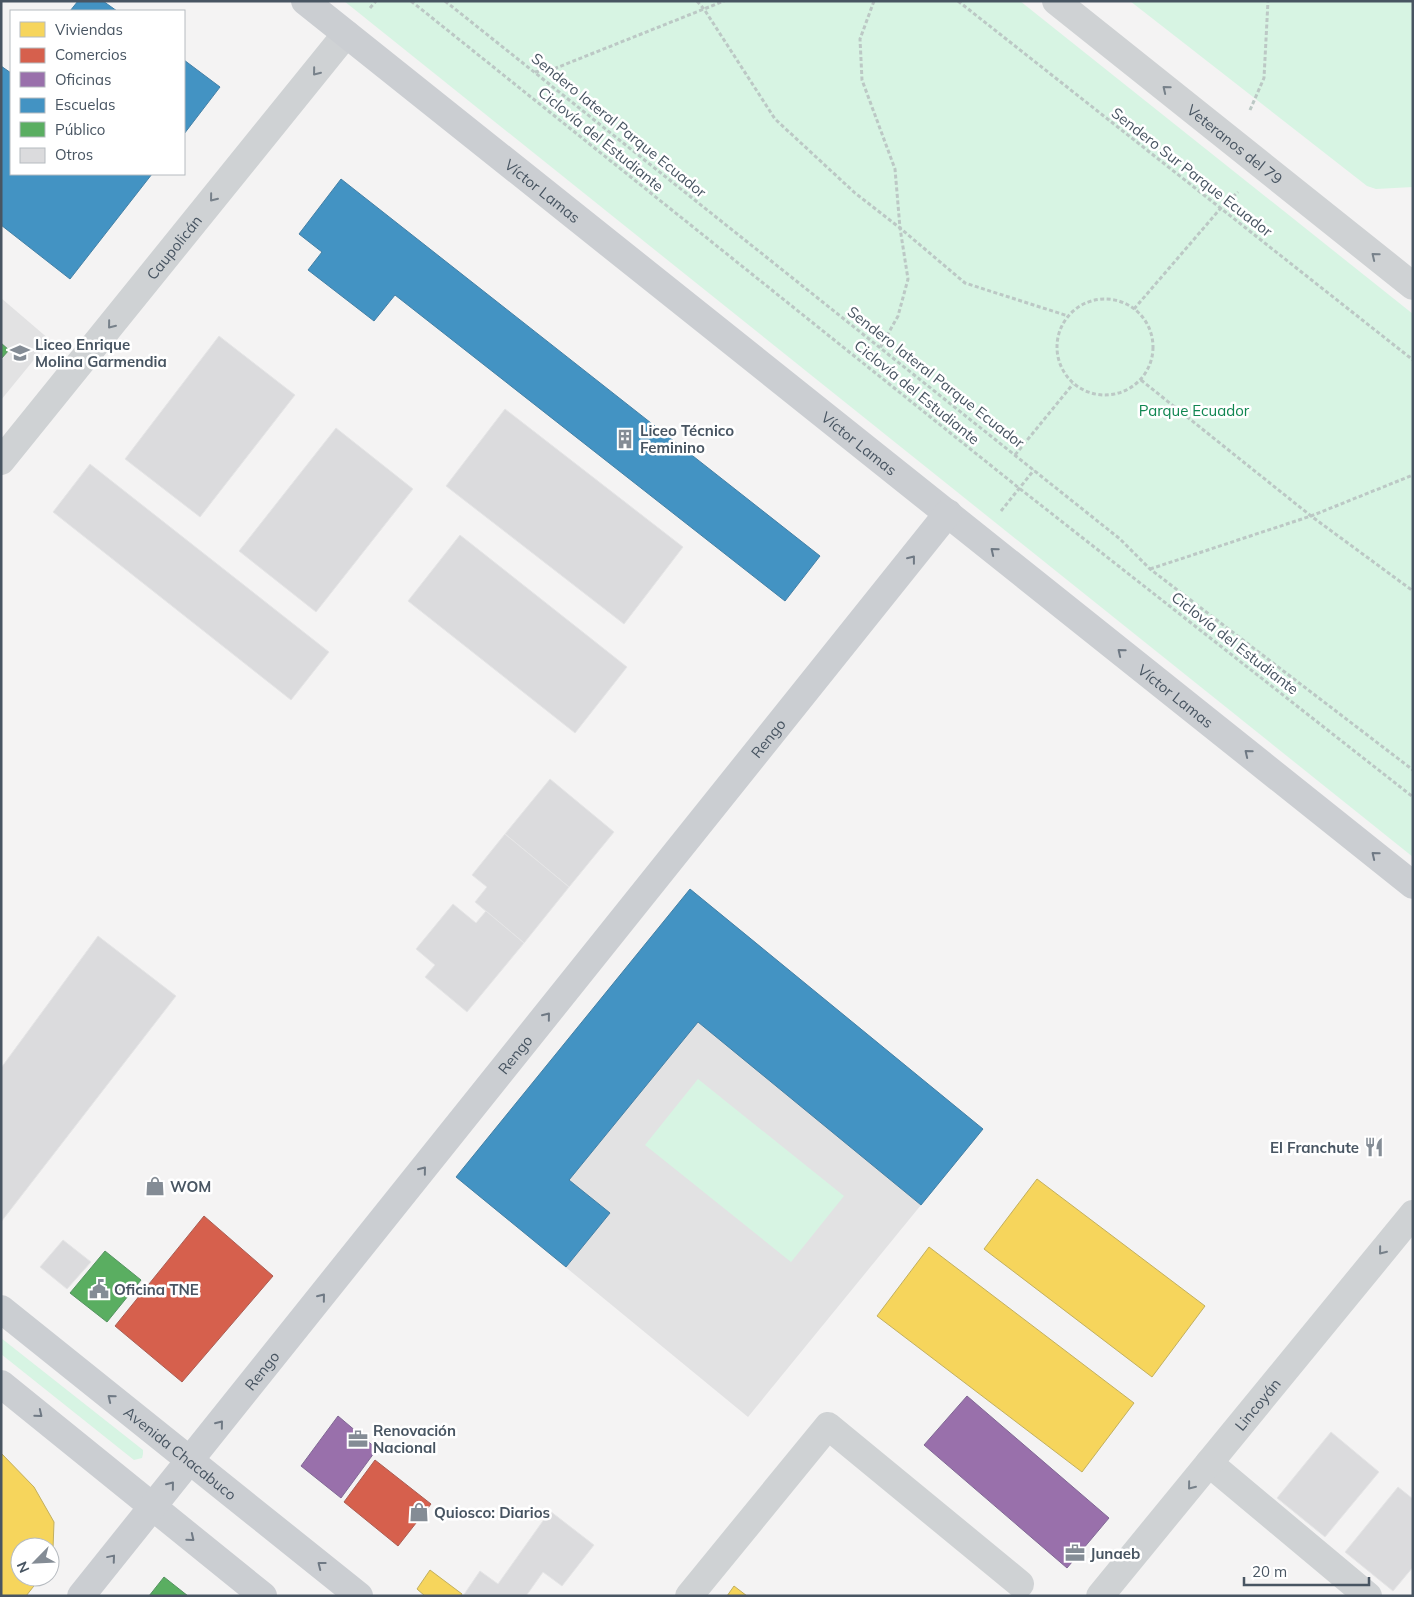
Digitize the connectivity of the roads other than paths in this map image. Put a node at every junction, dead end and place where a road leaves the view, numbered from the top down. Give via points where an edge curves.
1 (304, 1) edge
2 (1056, 1) edge
3 (346, 34) junction
4 (1413, 286) edge
5 (1, 461) edge
6 (948, 513) junction
7 (1413, 885) edge
8 (1413, 1214) edge
9 (1, 1309) edge
10 (1, 1384) edge
11 (190, 1462) junction
12 (1209, 1462) junction
13 (153, 1508) junction
14 (1020, 1584) dead end
15 (82, 1596) edge
16 (264, 1596) edge
17 (359, 1596) edge
18 (689, 1596) edge
19 (1100, 1596) edge
20 (1368, 1596) edge

1 - 3 main road, Víctor Lamas
4 -> 2 street, Veteranos del 79
3 -> 5 street, Caupolicán
3 - 6 main road, Víctor Lamas
7 -> 6 main road, Víctor Lamas
11 -> 6 main road, Rengo
8 -> 12 street, Lincoyán
11 -> 9 main road, Avenida Chacabuco
10 -> 13 main road
13 -> 11 main road, Rengo
17 -> 11 main road, Avenida Chacabuco
12 -> 19 street, Lincoyán
12 - 20 street
15 -> 13 main road, Rengo
13 -> 16 main road
14 - 18 street via 828,1426

